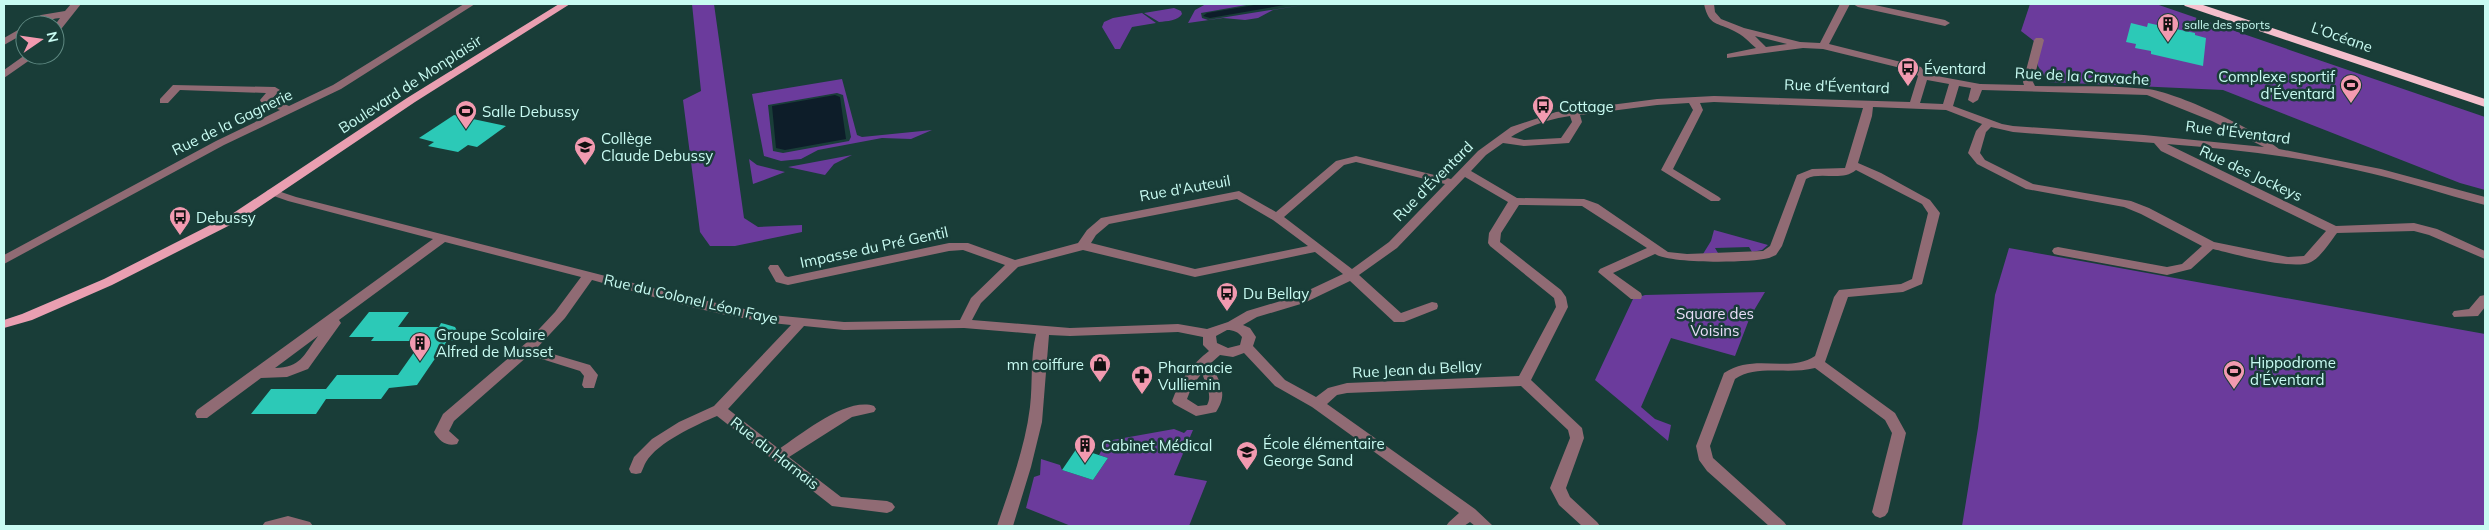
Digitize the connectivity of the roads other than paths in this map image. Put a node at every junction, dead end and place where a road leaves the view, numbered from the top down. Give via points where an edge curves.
1 (76, 4) edge
2 (470, 4) edge
3 (1709, 4) edge
4 (1845, 4) edge
5 (1858, 4) edge
6 (2189, 4) edge
7 (2213, 4) edge
8 (559, 5) edge
9 (68, 14) junction
10 (60, 15) edge
11 (65, 18) edge
12 (1945, 23) dead end
13 (1741, 30) junction
14 (15, 35) edge
15 (2039, 40) dead end
16 (4, 42) edge
17 (1803, 45) junction
18 (1824, 46) junction
19 (1764, 50) junction
20 (1731, 56) dead end
21 (18, 65) edge
22 (4, 75) edge
23 (1923, 76) junction
24 (1955, 82) junction
25 (1980, 86) junction
26 (2032, 88) junction
27 (2485, 94) edge
28 (1693, 100) junction
29 (1972, 100) dead end
30 (164, 101) dead end
31 (2485, 103) edge
32 (1866, 104) junction
33 (1914, 105) junction
34 (1948, 107) junction
35 (289, 110) junction
36 (1574, 112) junction
37 (1990, 123) junction
38 (1501, 139) junction
39 (2158, 140) junction
40 (2275, 152) junction
41 (1853, 165) junction
42 (1464, 172) junction
43 (1454, 183) junction
44 (272, 192) junction
45 (1715, 198) dead end
46 (1515, 201) junction
47 (2485, 201) edge
48 (1277, 217) junction
49 (2334, 230) junction
50 (443, 238) junction
51 (2210, 245) junction
52 (1084, 246) junction
53 (1318, 248) junction
54 (1654, 249) junction
55 (2058, 251) dead end
56 (2485, 255) edge
57 (4, 260) edge
58 (1014, 264) junction
59 (774, 268) dead end
60 (589, 275) junction
61 (1351, 275) junction
62 (1636, 296) dead end
63 (2485, 299) edge
64 (1432, 306) dead end
65 (340, 314) junction
66 (2458, 314) dead end
67 (800, 323) junction
68 (4, 324) edge
69 (964, 324) junction
70 (1239, 324) junction
71 (1044, 330) junction
72 (1209, 335) junction
73 (1246, 347) junction
74 (526, 350) junction
75 (1217, 351) junction
76 (1204, 362) dead end
77 (1816, 362) junction
78 (259, 373) junction
79 (1524, 381) junction
80 (590, 385) dead end
81 (1317, 404) junction
82 (869, 409) dead end
83 (719, 410) junction
84 (202, 414) dead end
85 (452, 440) dead end
86 (780, 456) junction
87 (636, 469) dead end
88 (887, 507) dead end
89 (1880, 512) dead end
90 (1470, 513) junction
91 (270, 526) edge
92 (305, 526) edge
93 (1005, 526) edge
94 (1454, 526) edge
95 (1485, 526) edge
96 (1592, 526) edge
97 (1779, 526) edge

1 - 9 street
2 - 35 street, Rue de la Gagnerie via 360,74
3 - 13 street via 1710,14 1721,24
4 - 18 street
5 - 12 street
6 - 31 highway, L’Océane
7 - 27 highway, L’Océane
8 - 44 main road, Boulevard de Monplaisir
9 - 10 street
9 - 11 street
13 - 17 street
13 - 19 street
14 - 16 street
15 - 26 street via 2028,82
17 - 18 street, Rue de la Cravache
17 - 19 street
18 - 23 street, Rue de la Cravache via 1917,69
19 - 20 street
21 - 22 street
23 - 24 street, Rue de la Cravache
23 - 33 street
24 - 25 street, Rue de la Cravache
24 - 34 street
25 - 26 street, Rue de la Cravache
25 - 29 street
26 - 40 street, Rue de la Cravache via 2148,92 2164,96 2266,143
28 - 32 street, Rue d'Éventard
28 - 36 street, Rue d'Éventard
28 - 45 street via 1698,110 1667,170
30 - 35 street via 177,86 275,90 265,100
32 - 33 street, Rue d'Éventard
32 - 41 street via 1867,116
33 - 34 street, Rue d'Éventard
34 - 37 street, Rue d'Éventard
35 - 57 street, Rue de la Gagnerie
36 - 38 street, Rue d'Éventard via 1515,129
36 - 38 street via 1577,122 1566,141 1524,144
37 - 39 street, Rue d'Éventard via 2013,129
37 - 51 street via 1981,131 1974,153 1981,162 2030,187 2140,208
38 - 42 street, Rue d'Éventard
39 - 40 street, Rue d'Éventard
39 - 49 street, Rue des Jockeys via 2165,149
40 - 47 street, Rue d'Éventard via 2384,173
41 - 54 street via 1844,172 1812,173 1801,177 1772,252 1755,256 1687,258 1665,255
41 - 77 street via 1877,174 1926,202 1934,213 1918,281 1903,288 1844,293 1821,358
42 - 43 street, Rue d'Éventard
42 - 46 street
43 - 48 street via 1356,159 1348,160 1340,163
43 - 61 street, Rue d'Éventard via 1393,245
44 - 50 street, Rue du Colonel Léon Faye
44 - 68 main road, Boulevard de Monplaisir via 236,218 147,264 27,318
46 - 54 street via 1584,203
46 - 79 street via 1495,233 1494,243 1556,293 1562,302
48 - 52 street, Rue d'Auteuil via 1245,196 1233,194 1105,221
48 - 53 street, Rue d'Auteuil
49 - 51 street via 2308,258 2301,261
49 - 56 street via 2414,227
50 - 60 street, Rue du Colonel Léon Faye
50 - 65 street
51 - 55 street via 2191,265 2167,271
52 - 53 street via 1195,274
52 - 58 street
53 - 61 street, Rue d'Auteuil
54 - 62 street via 1604,272
58 - 59 street, Impasse du Pré Gentil via 964,246 788,281 780,279
58 - 69 street via 976,301
60 - 67 street, Rue du Colonel Léon Faye via 699,304
60 - 74 street via 560,315
61 - 64 street, Rue d'Auteuil via 1400,320
61 - 70 street, Rue d'Éventard via 1299,300 1252,314
63 - 66 street via 2473,313
65 - 78 street
65 - 78 street via 303,366 287,372
67 - 69 street, Rue du Colonel Léon Faye
67 - 83 street, Rue du Harnais
69 - 71 street, Rue du Colonel Léon Faye
70 - 72 street via 1220,327
70 - 73 street via 1249,337
71 - 72 street, Rue du Colonel Léon Faye via 1178,328
71 - 93 street via 1031,444
72 - 75 street via 1210,346
73 - 75 street via 1233,353
73 - 81 street via 1280,383
74 - 80 street via 585,368 591,375
74 - 85 street via 444,422 442,432
75 - 76 street
77 - 89 street via 1890,417 1896,425 1899,433
77 - 97 street via 1802,367 1748,368 1734,372 1729,376 1703,446 1706,460 1712,467
78 - 84 street
79 - 81 street, Rue Jean du Bellay via 1346,388 1334,391
79 - 96 street via 1575,428 1578,438 1558,488 1564,501
81 - 90 street
82 - 86 street via 847,413
83 - 86 street, Rue du Harnais
83 - 87 street via 704,415 647,450 638,460
86 - 88 street, Rue du Harnais via 838,502
90 - 94 street
90 - 95 street
91 - 92 street via 288,522

